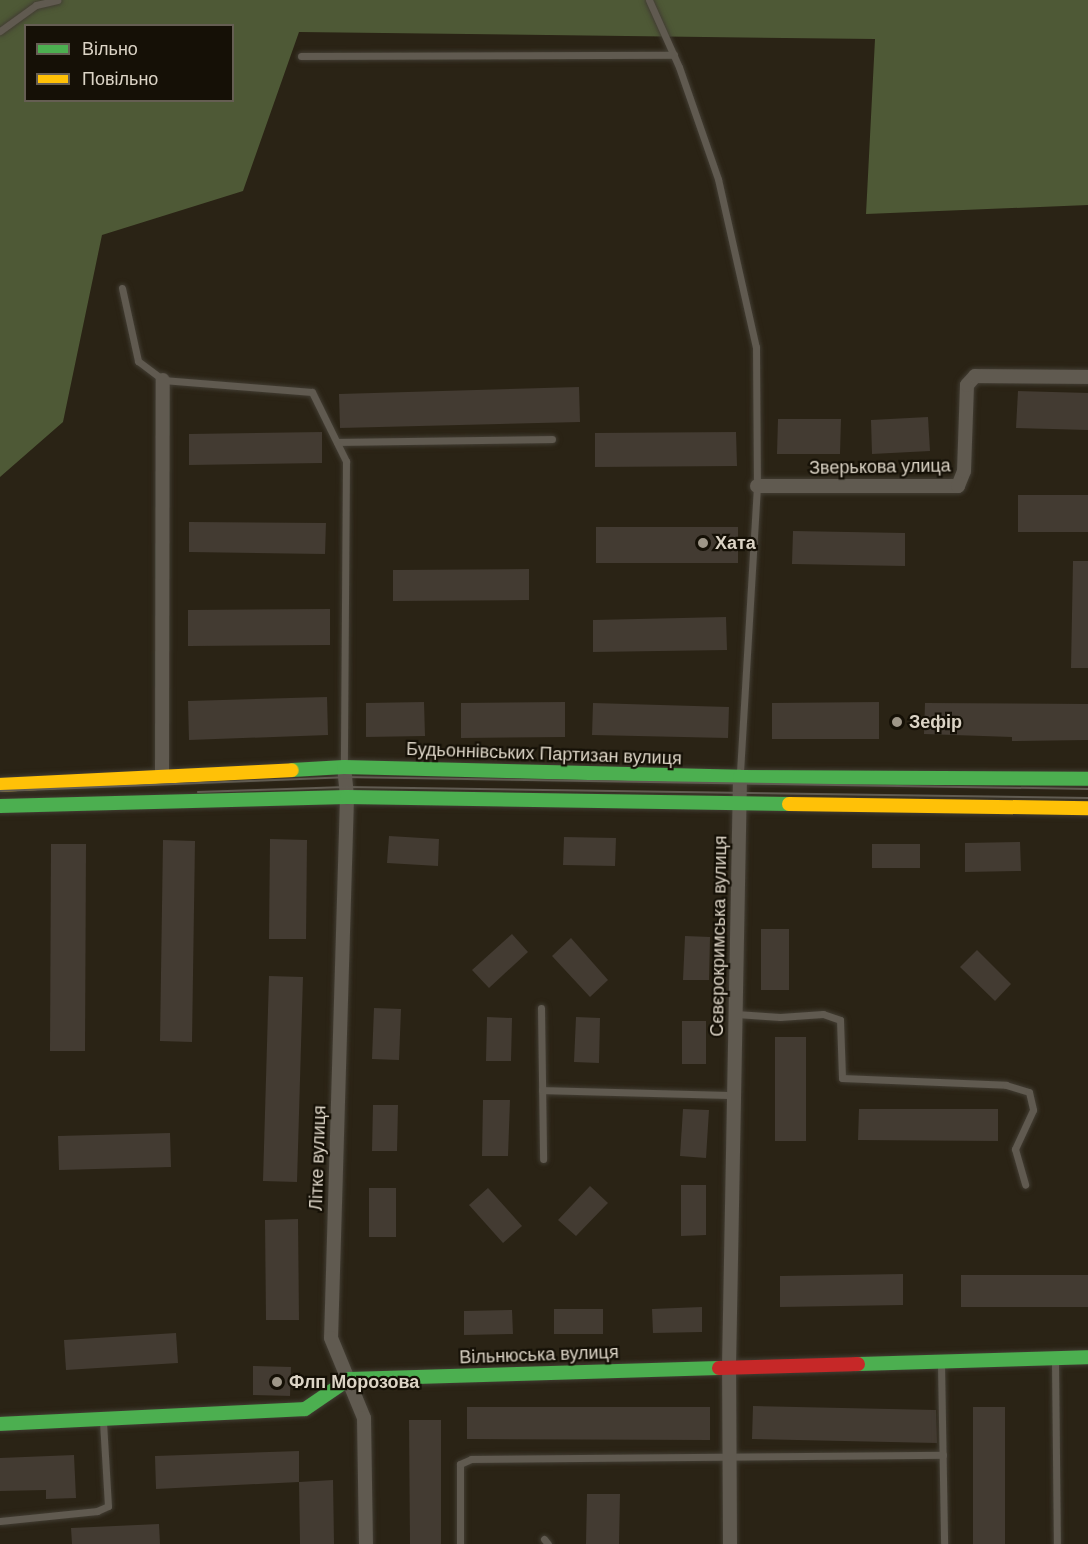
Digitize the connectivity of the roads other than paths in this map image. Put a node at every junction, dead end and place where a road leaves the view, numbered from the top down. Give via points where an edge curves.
1 (57, 0) edge
2 (649, 0) edge
3 (0, 31) edge
4 (674, 55) junction
5 (301, 56) dead end
6 (122, 288) dead end
7 (1088, 377) edge
8 (163, 380) junction
9 (552, 439) dead end
10 (337, 442) junction
11 (757, 486) junction
12 (344, 767) junction
13 (162, 776) junction
14 (740, 777) junction
15 (1088, 779) edge
16 (0, 785) edge
17 (347, 797) junction
18 (740, 804) junction
19 (0, 806) edge
20 (1088, 808) edge
21 (541, 1008) dead end
22 (736, 1014) junction
23 (542, 1090) junction
24 (735, 1095) junction
25 (543, 1160) dead end
26 (1025, 1185) dead end
27 (1088, 1357) edge
28 (1055, 1358) junction
29 (941, 1361) junction
30 (729, 1367) junction
31 (349, 1379) junction
32 (103, 1419) junction
33 (0, 1424) edge
34 (730, 1455) junction
35 (943, 1455) junction
36 (0, 1521) edge
37 (366, 1544) edge
38 (460, 1544) edge
39 (730, 1544) edge
40 (944, 1544) edge
41 (1057, 1544) edge

1 - 3 lane via 36,5
2 - 4 lane
4 - 5 lane
4 - 11 lane via 718,179 756,347
6 - 8 lane via 138,361
7 - 11 street, Зверькова улица via 975,376 967,385 964,471 958,486
8 - 10 lane via 312,392
8 - 13 street
9 - 10 lane
10 - 12 lane via 346,461
11 - 14 lane
12 - 13 main road, Будьоннівських Партизан вулиця
12 - 14 main road, Будьоннівських Партизан вулиця
12 - 17 street, Літке вулиця
13 - 16 main road, Будьоннівських Партизан вулиця
14 - 15 main road, Будьоннівських Партизан вулиця
14 - 18 street, Сєвєрокримська вулиця
17 - 18 main road
17 - 19 main road
17 - 31 street, Літке вулиця via 331,1338
18 - 20 main road
18 - 22 street, Сєвєрокримська вулиця
21 - 23 lane
22 - 24 street, Сєвєрокримська вулиця
22 - 26 lane via 824,1014 840,1020 842,1078 1006,1085 1029,1092 1033,1110 1015,1149
23 - 24 lane
23 - 25 lane
24 - 30 street, Сєвєрокримська вулиця
27 - 28 main road, Вільнюська вулиця
28 - 29 main road, Вільнюська вулиця
28 - 41 lane
29 - 30 main road, Вільнюська вулиця
29 - 35 lane
30 - 31 main road, Вільнюська вулиця
30 - 34 street, Сєвєрокримська вулиця
31 - 32 main road via 305,1409
31 - 37 street, Літке вулиця via 364,1418
32 - 33 main road
32 - 36 lane via 108,1506 97,1511
34 - 35 lane
34 - 38 lane via 471,1459 460,1464
34 - 39 street, Сєвєрокримська вулиця
35 - 40 lane

